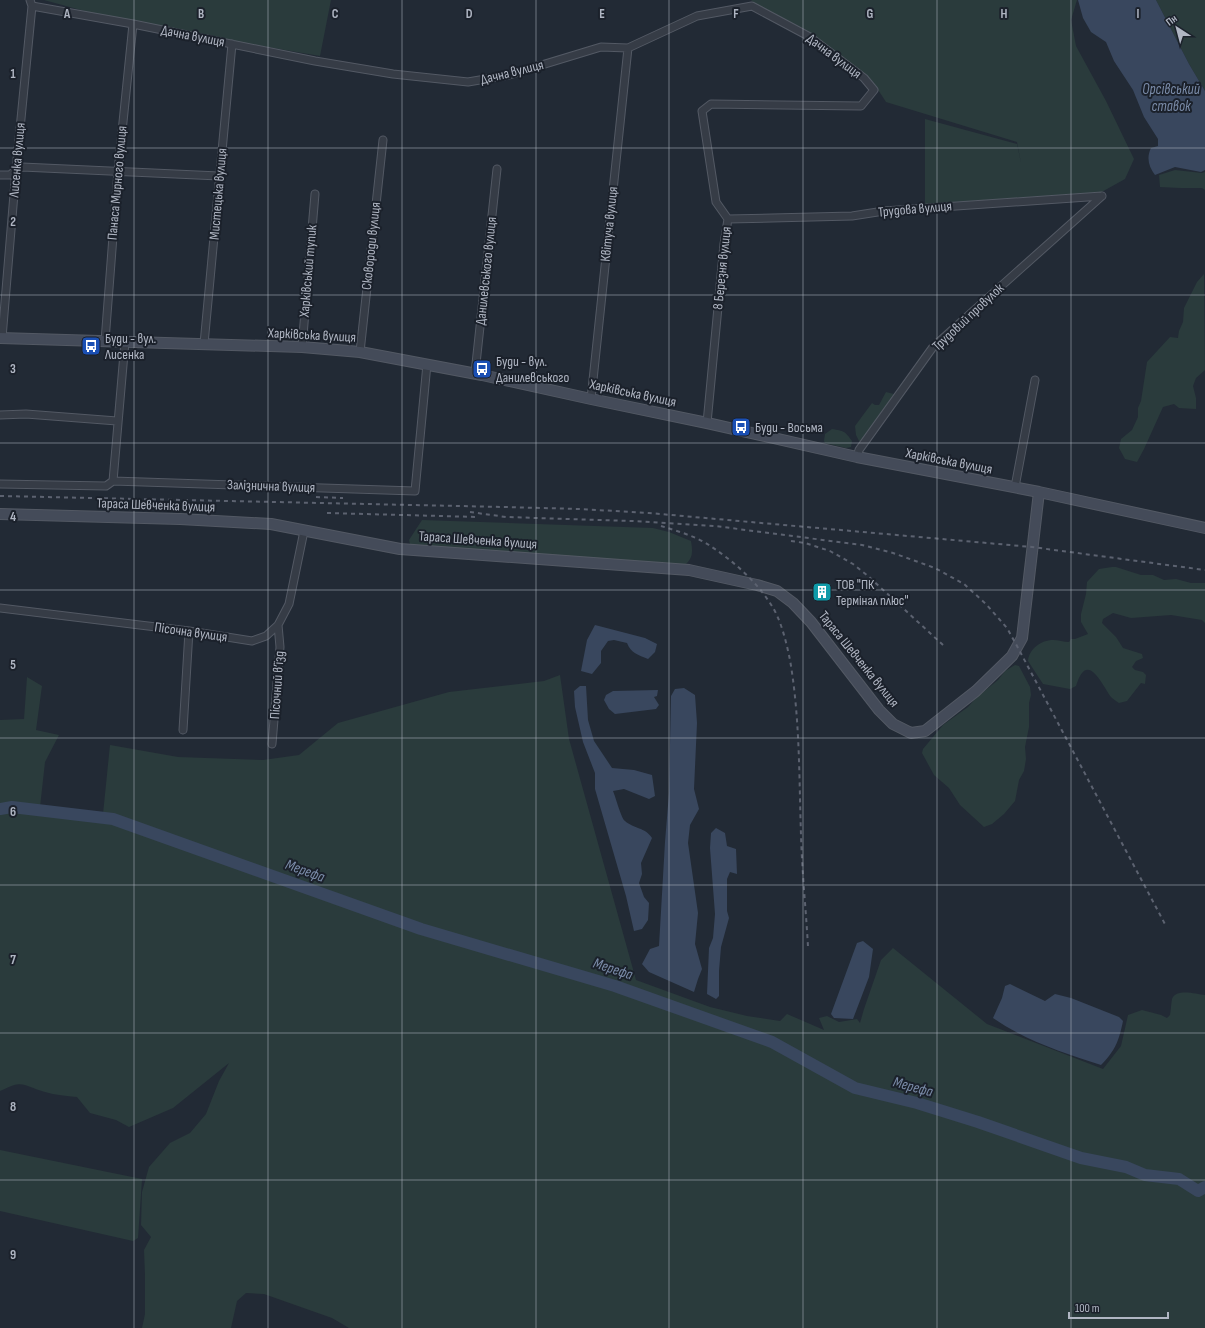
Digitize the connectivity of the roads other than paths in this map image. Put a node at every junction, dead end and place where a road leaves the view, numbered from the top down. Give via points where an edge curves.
1 (31, 3) edge
2 (133, 24) junction
3 (232, 44) junction
4 (628, 48) junction
5 (861, 106) joint
6 (383, 140) dead end
7 (496, 169) dead end
8 (16, 170) junction
9 (118, 171) junction
10 (0, 175) edge
11 (220, 176) junction
12 (315, 194) dead end
13 (1102, 196) joint
14 (728, 219) junction
15 (1, 338) edge
16 (105, 341) junction
17 (125, 342) junction
18 (204, 344) junction
19 (302, 347) junction
20 (360, 352) junction
21 (427, 364) junction
22 (475, 373) junction
23 (1035, 380) dead end
24 (591, 399) junction
25 (0, 415) edge
26 (117, 421) junction
27 (707, 423) junction
28 (857, 457) junction
29 (113, 481) junction
30 (0, 484) edge
31 (1015, 487) junction
32 (1039, 492) junction
33 (0, 514) edge
34 (1205, 528) edge
35 (304, 531) junction
36 (0, 608) edge
37 (278, 626) junction
38 (189, 631) junction
39 (183, 730) dead end
40 (272, 744) dead end

1 - 2 street, Дачна вулиця
1 - 8 street, Лисенка вулиця
2 - 3 street, Дачна вулиця
2 - 9 street, Панаса Мирного вулиця
3 - 4 street, Дачна вулиця via 393,74 468,82 509,75 601,48
3 - 11 street, Мистецька вулиця
4 - 5 street, Дачна вулиця via 697,16 752,6 810,37 864,78 874,90
4 - 24 street, Квітуча вулиця
5 - 14 street, 8 Березня вулиця via 711,104 702,111 716,202
6 - 20 street, Сковороди вулиця
7 - 22 street, Данилевського вулиця
8 - 9 street via 22,167
8 - 10 street via 10,175
8 - 15 street, Лисенка вулиця
9 - 11 street
9 - 16 street, Панаса Мирного вулиця
11 - 18 street, Мистецька вулиця
12 - 19 street, Харківський тупик
13 - 14 street, Трудова вулиця via 897,210 852,216
13 - 28 street, Трудовий провулок via 934,347 859,450
14 - 27 street, 8 Березня вулиця
15 - 16 street, Харківська вулиця
16 - 17 street, Харківська вулиця
17 - 18 street, Харківська вулиця
17 - 26 street
18 - 19 street, Харківська вулиця
19 - 20 street, Харківська вулиця
20 - 21 street, Харківська вулиця
21 - 22 street, Харківська вулиця
21 - 29 street, Залізнична вулиця via 415,491
22 - 24 street, Харківська вулиця
23 - 31 street
24 - 27 street, Харківська вулиця
25 - 26 street via 26,414
26 - 29 street
27 - 28 street, Харківська вулиця
28 - 31 street, Харківська вулиця
29 - 30 street, Залізнична вулиця via 106,486
31 - 32 street, Харківська вулиця
32 - 34 street, Харківська вулиця
32 - 35 street, Тараса Шевченка вулиця via 1022,638 1012,656 976,691 925,731 911,733 893,724 879,710 812,622 777,591 690,570 400,549
33 - 35 street, Тараса Шевченка вулиця via 271,524
35 - 37 street, Пісочна вулиця via 289,604
36 - 38 street, Пісочна вулиця
37 - 38 street, Пісочна вулиця via 266,636 252,641
37 - 40 street, Пісочний в’їзд via 280,647
38 - 39 street

